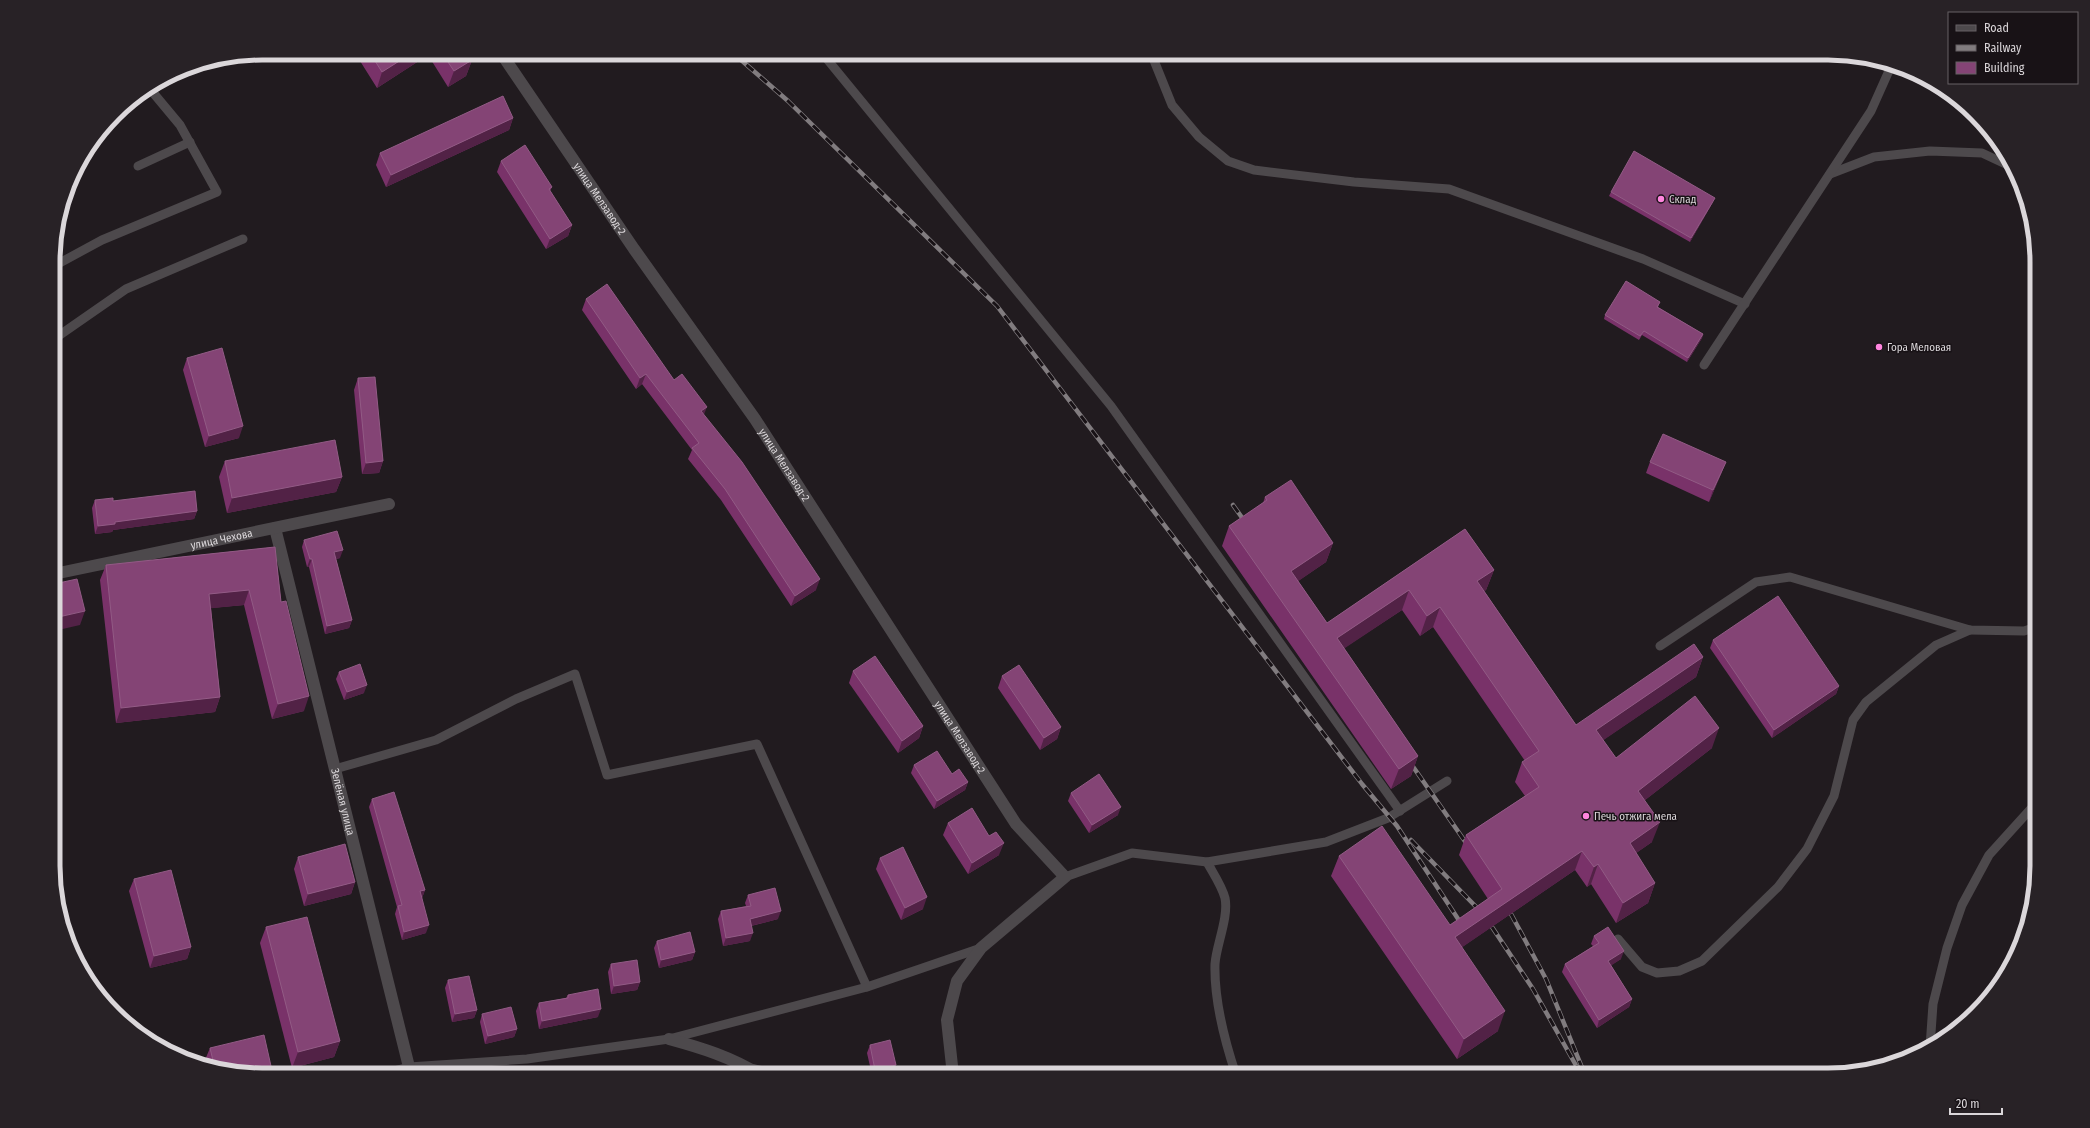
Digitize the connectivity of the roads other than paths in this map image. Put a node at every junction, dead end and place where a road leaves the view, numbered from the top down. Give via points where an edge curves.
1 (506, 60) edge
2 (828, 60) edge
3 (1154, 60) edge
4 (1889, 70) edge
5 (153, 92) edge
6 (190, 142) junction
7 (2004, 163) edge
8 (138, 166) dead end
9 (1830, 174) junction
10 (243, 239) dead end
11 (60, 263) edge
12 (1745, 304) junction
13 (60, 335) edge
14 (1704, 365) dead end
15 (389, 504) dead end
16 (275, 528) junction
17 (60, 573) edge
18 (2030, 628) edge
19 (1970, 630) junction
20 (1660, 646) dead end
21 (335, 769) junction
22 (1447, 781) dead end
23 (2030, 810) edge
24 (1400, 811) junction
25 (1207, 862) junction
26 (1065, 877) junction
27 (1618, 939) edge
28 (981, 948) junction
29 (867, 988) junction
30 (669, 1039) junction
31 (1930, 1040) edge
32 (409, 1068) edge
33 (439, 1068) edge
34 (748, 1068) edge
35 (952, 1068) edge
36 (1234, 1068) edge

1 - 26 street, улица Мелзавод-2 via 634,249 755,419 1016,824
2 - 24 lane via 1111,406
3 - 12 lane via 1172,105 1199,137 1228,161 1254,170 1354,182 1449,189 1643,258
4 - 9 lane via 1871,112
5 - 6 lane via 180,125
6 - 8 lane
6 - 11 lane via 217,192 102,240
7 - 9 lane via 1982,153 1930,151 1874,157
9 - 12 lane
10 - 13 lane via 126,289
12 - 14 lane
15 - 16 street, улица Чехова
16 - 17 street, улица Чехова
16 - 21 street, Зелёная улица
18 - 19 lane via 2024,631
19 - 20 lane via 1790,577 1756,582
19 - 27 lane via 1936,644 1866,702 1853,720 1834,796 1807,849 1778,887 1702,961 1679,971 1657,973 1642,967
21 - 29 lane via 436,740 516,699 575,674 607,775 757,744
21 - 32 street, Зелёная улица
22 - 24 lane
23 - 31 lane via 1989,855 1962,905 1947,948 1933,1004
24 - 25 lane via 1326,842
25 - 26 lane via 1132,852
25 - 36 lane via 1225,898 1223,929 1215,964 1225,1043
26 - 28 street
28 - 29 lane
28 - 35 street via 957,981 947,1020
29 - 30 lane
30 - 33 lane via 527,1059
30 - 34 street via 718,1053

